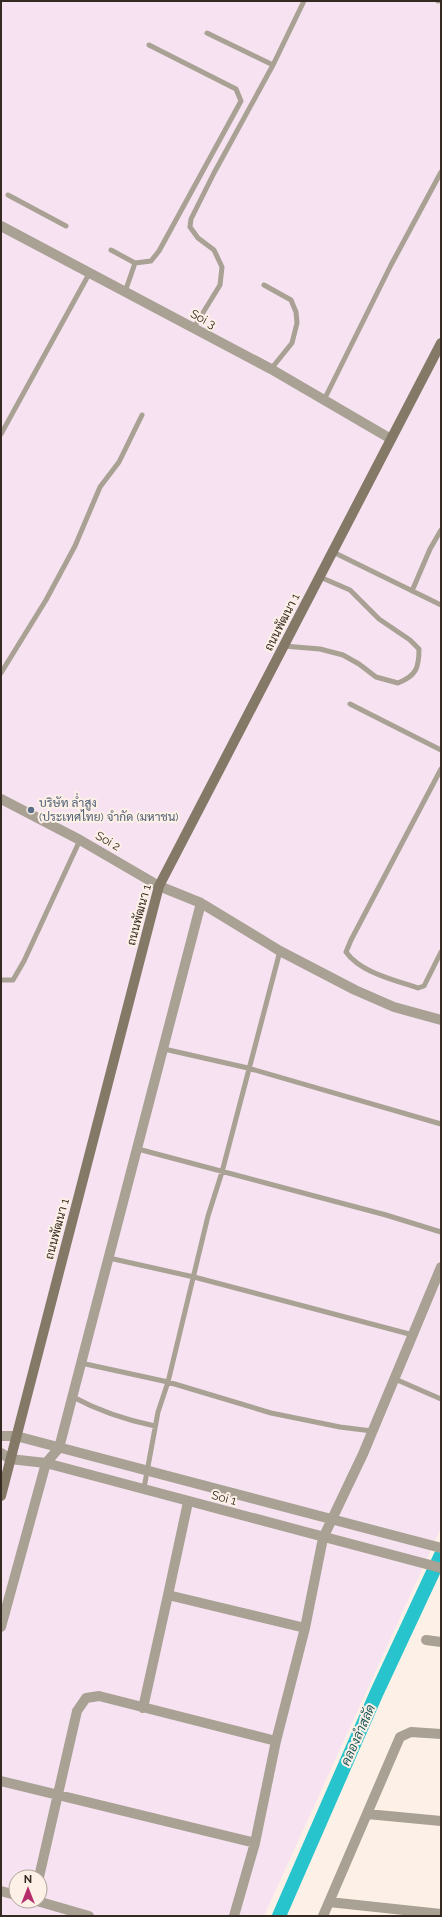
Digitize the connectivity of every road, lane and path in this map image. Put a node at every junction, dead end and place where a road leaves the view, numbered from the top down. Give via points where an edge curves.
1 (304, 1) edge
2 (207, 33) dead end
3 (149, 45) dead end
4 (273, 65) junction
5 (441, 172) edge
6 (8, 195) dead end
7 (1, 226) edge
8 (66, 226) dead end
9 (111, 250) dead end
10 (135, 263) junction
11 (89, 274) junction
12 (264, 285) dead end
13 (124, 293) junction
14 (193, 329) junction
15 (441, 343) edge
16 (271, 369) junction
17 (324, 400) junction
18 (142, 415) dead end
19 (1, 434) edge
20 (391, 438) junction
21 (441, 530) edge
22 (333, 552) junction
23 (320, 577) junction
24 (412, 591) junction
25 (441, 605) edge
26 (284, 646) junction
27 (1, 673) edge
28 (350, 704) dead end
29 (441, 750) edge
30 (441, 769) edge
31 (1, 799) edge
32 (80, 840) junction
33 (159, 886) junction
34 (201, 903) junction
35 (280, 951) junction
36 (441, 952) edge
37 (1, 980) edge
38 (441, 1020) edge
39 (164, 1049) junction
40 (248, 1068) junction
41 (441, 1124) edge
42 (138, 1149) junction
43 (222, 1172) junction
44 (441, 1232) edge
45 (109, 1258) junction
46 (441, 1268) edge
47 (194, 1277) junction
48 (413, 1335) junction
49 (82, 1363) junction
50 (395, 1379) junction
51 (168, 1382) junction
52 (73, 1397) junction
53 (441, 1399) edge
54 (155, 1426) junction
55 (372, 1431) junction
56 (1, 1436) edge
57 (16, 1436) junction
58 (59, 1448) junction
59 (1, 1453) edge
60 (10, 1459) junction
61 (46, 1462) junction
62 (148, 1471) junction
63 (144, 1488) junction
64 (1, 1496) edge
65 (188, 1502) junction
66 (333, 1519) junction
67 (324, 1538) junction
68 (441, 1548) edge
69 (441, 1568) edge
70 (168, 1595) junction
71 (1, 1627) edge
72 (305, 1628) junction
73 (426, 1640) dead end
74 (441, 1642) edge
75 (143, 1708) junction
76 (441, 1734) edge
77 (276, 1741) junction
78 (1, 1781) edge
79 (58, 1794) junction
80 (367, 1814) junction
81 (441, 1821) edge
82 (256, 1843) junction
83 (41, 1869) edge
84 (329, 1902) junction
85 (48, 1904) edge
86 (441, 1914) edge
87 (88, 1916) edge
88 (234, 1916) edge
89 (323, 1916) edge

1 - 4 lane
2 - 4 lane
3 - 10 lane via 236,89 241,101 159,251 151,261
4 - 14 lane via 191,219 190,227 198,238 214,250 222,267 220,285
5 - 17 lane via 391,265
6 - 8 lane
7 - 11 street, Soi 3
9 - 10 lane
10 - 13 lane
11 - 13 street, Soi 3
11 - 19 lane
12 - 16 lane via 291,300 297,323 292,343
13 - 14 street, Soi 3
14 - 16 street, Soi 3
15 - 20 main road, ถนนพัฒนา 1
16 - 17 street, Soi 3
17 - 20 street, Soi 3
18 - 27 lane via 119,462 100,487 46,600
20 - 22 main road, ถนนพัฒนา 1
21 - 24 lane
22 - 23 main road, ถนนพัฒนา 1
22 - 24 lane
23 - 26 main road, ถนนพัฒนา 1
23 - 26 lane via 350,590 378,619 410,640 419,649 419,664 410,678 398,683 376,677 343,655 320,649
24 - 25 lane
26 - 33 main road, ถนนพัฒนา 1
28 - 29 lane
30 - 36 lane via 346,952 352,961 367,969 418,988 424,986
31 - 32 street, Soi 2
32 - 33 street, Soi 2
32 - 37 lane via 24,961 13,980
33 - 34 street, Soi 2
33 - 57 main road, ถนนพัฒนา 1
34 - 35 street, Soi 2
34 - 39 street
35 - 38 street, Soi 2 via 394,1007
35 - 40 lane
39 - 40 lane
39 - 42 street
40 - 41 lane
40 - 43 lane
42 - 43 lane
42 - 45 street
43 - 44 lane
43 - 47 lane via 208,1216
45 - 47 lane
45 - 49 street
46 - 48 street
47 - 48 lane
47 - 51 lane
48 - 50 street
49 - 51 lane
49 - 52 street
50 - 53 lane
50 - 55 street
51 - 54 lane
51 - 55 lane via 271,1413
52 - 54 lane via 96,1410
52 - 58 street
54 - 62 lane
55 - 66 street
56 - 57 street
57 - 58 street
57 - 60 main road, ถนนพัฒนา 1
58 - 61 street
58 - 62 street
59 - 60 street, Soi 1
60 - 61 street, Soi 1
60 - 64 main road, ถนนพัฒนา 1
61 - 63 street, Soi 1
61 - 71 street
62 - 63 lane
62 - 66 street
63 - 65 street, Soi 1
65 - 67 street, Soi 1
65 - 70 street
66 - 67 street
66 - 68 street
67 - 69 street, Soi 1
67 - 72 street
70 - 72 street
70 - 75 street
72 - 77 street
73 - 74 street
75 - 77 street
75 - 79 street via 98,1696 86,1698 77,1711
76 - 80 street via 411,1732 400,1737
77 - 82 street
78 - 79 street
79 - 82 street
79 - 83 street
80 - 81 street
80 - 84 street
82 - 88 street
84 - 86 street
84 - 89 street
85 - 87 street

